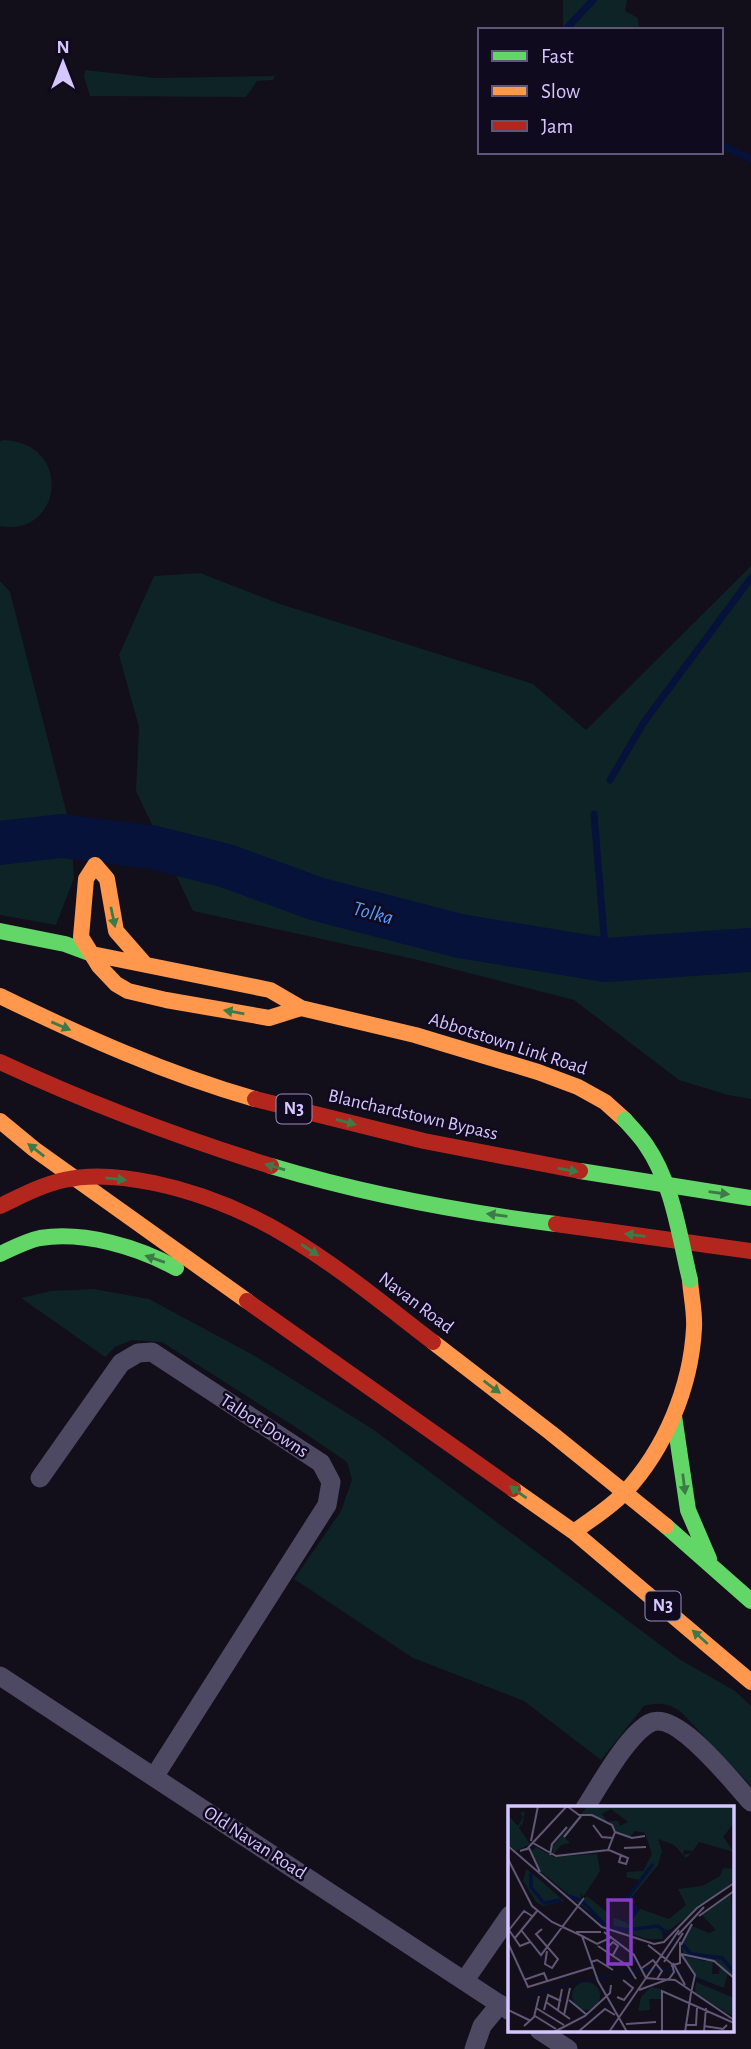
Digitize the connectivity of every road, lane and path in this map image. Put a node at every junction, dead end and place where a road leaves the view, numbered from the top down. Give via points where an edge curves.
1 (0, 931) edge
2 (92, 954) junction
3 (144, 963) junction
4 (0, 996) edge
5 (301, 1009) junction
6 (0, 1062) edge
7 (0, 1121) edge
8 (73, 1178) junction
9 (751, 1198) edge
10 (0, 1206) edge
11 (751, 1251) edge
12 (0, 1254) edge
13 (321, 1353) junction
14 (674, 1416) junction
15 (40, 1478) dead end
16 (624, 1493) junction
17 (573, 1532) junction
18 (711, 1564) junction
19 (751, 1601) edge
20 (0, 1676) edge
21 (751, 1682) edge
22 (154, 1777) junction
23 (751, 1801) edge
24 (586, 1806) edge
25 (508, 1916) edge
26 (465, 1980) junction
27 (505, 2008) edge
28 (542, 2032) edge
29 (474, 2049) edge
30 (568, 2049) edge

1 - 2 main road, Abbotstown Link Road
2 - 3 main road, Abbotstown Link Road
2 -> 3 main road via 81,937 86,879 95,865 107,879 116,930
5 -> 2 main road, Abbotstown Link Road via 269,1018 128,991 105,975
3 - 5 main road, Abbotstown Link Road via 270,990
4 -> 9 main road, Blanchardstown Bypass / N3 via 142,1059 255,1098 474,1153
5 - 14 main road, Abbotstown Link Road, bridge via 415,1035 538,1072 578,1087 625,1120 659,1168 690,1280 694,1328
11 -> 6 main road via 449,1208 335,1185 225,1153 123,1116
8 -> 7 main road, N3
8 - 10 main road, Navan Road
8 - 13 main road, N3
8 -> 16 main road, Navan Road via 159,1185 264,1219 321,1256
13 -> 12 main road via 165,1262 95,1238 40,1238
17 -> 13 main road, N3
14 - 16 main road, Abbotstown Link Road
14 -> 18 main road via 688,1510
15 - 22 street, Talbot Downs via 121,1363 138,1353 152,1352 321,1463 331,1482 327,1505
16 - 17 main road, Abbotstown Link Road
16 - 18 main road, Navan Road
21 -> 17 main road, N3
18 - 19 main road, Navan Road
20 - 22 street, Old Navan Road
22 - 26 street, Old Navan Road
23 - 24 street via 683,1730 668,1721 652,1721 626,1745
25 - 26 street
26 - 27 street, Old Navan Road
27 - 29 street via 482,2026
28 - 30 street

